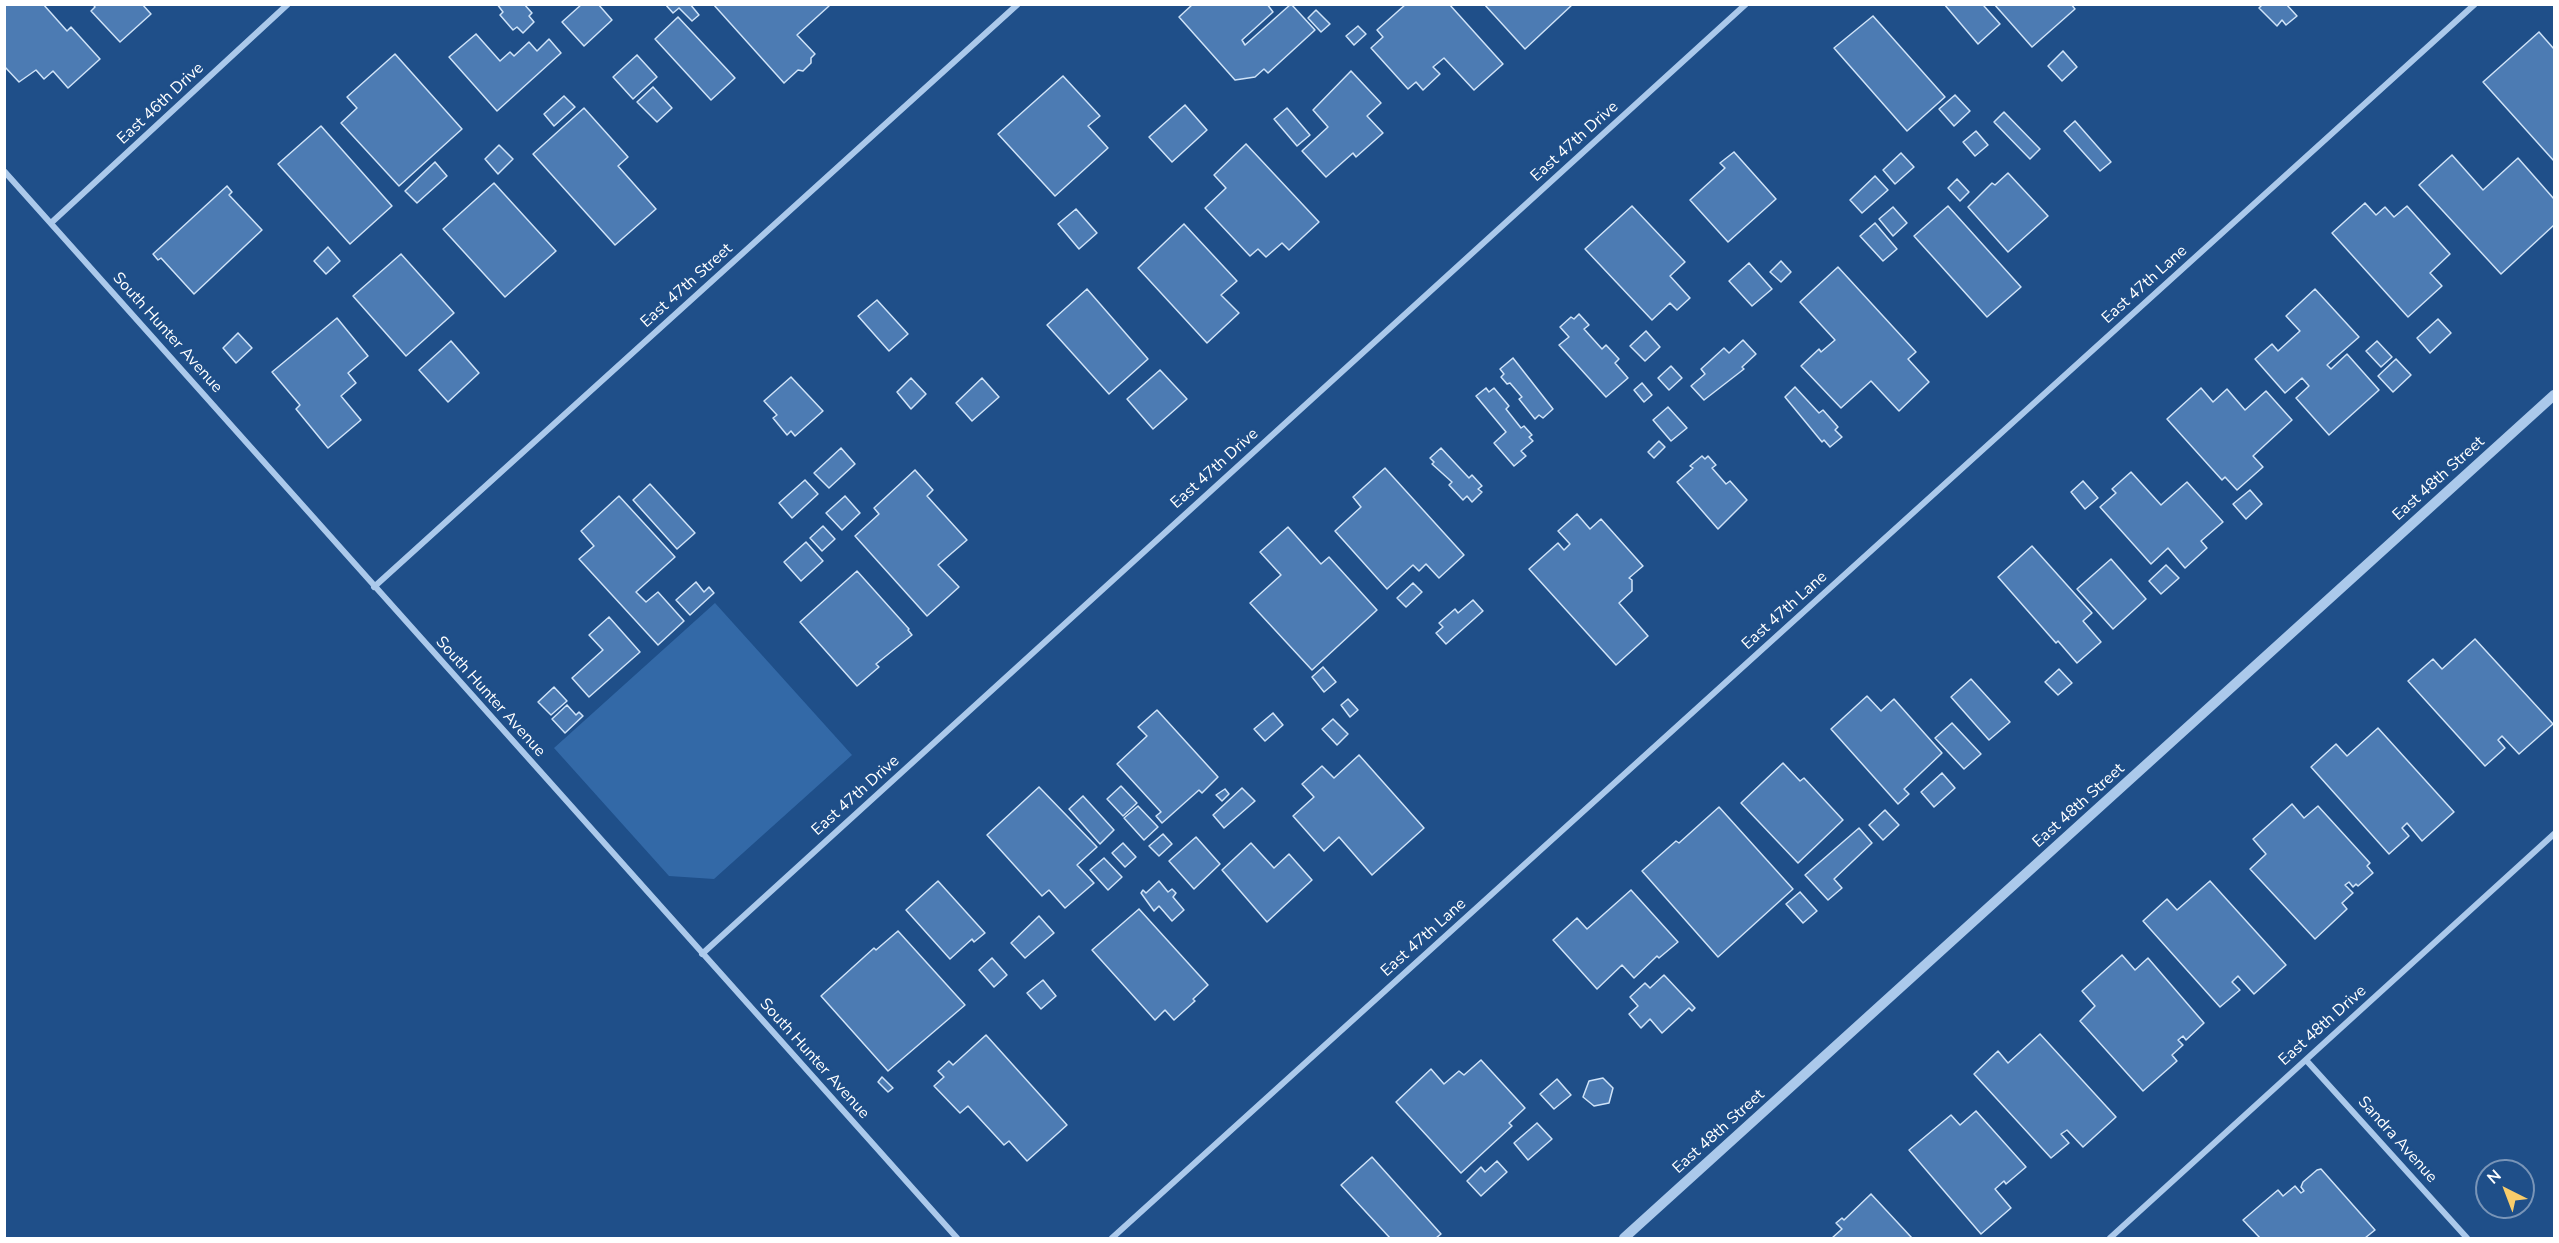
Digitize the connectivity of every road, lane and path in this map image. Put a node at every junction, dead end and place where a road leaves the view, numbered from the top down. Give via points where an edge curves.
1 (288, 4) edge
2 (1017, 4) edge
3 (1746, 4) edge
4 (2475, 4) edge
5 (4, 171) edge
6 (51, 223) junction
7 (2554, 395) edge
8 (374, 587) junction
9 (2554, 834) edge
10 (702, 954) junction
11 (2306, 1060) junction
12 (957, 1239) edge
13 (1112, 1239) edge
14 (1624, 1239) edge
15 (2110, 1239) edge
16 (2467, 1239) edge

1 - 6 street, East 46th Drive
2 - 8 street, East 47th Street
3 - 10 street, East 47th Drive
4 - 13 street, East 47th Lane
5 - 6 street, South Hunter Avenue
6 - 8 street, South Hunter Avenue
7 - 14 street, East 48th Street
8 - 10 street, South Hunter Avenue
9 - 11 street, East 48th Drive
10 - 12 street, South Hunter Avenue
11 - 15 street, East 48th Drive
11 - 16 street, Sandra Avenue

